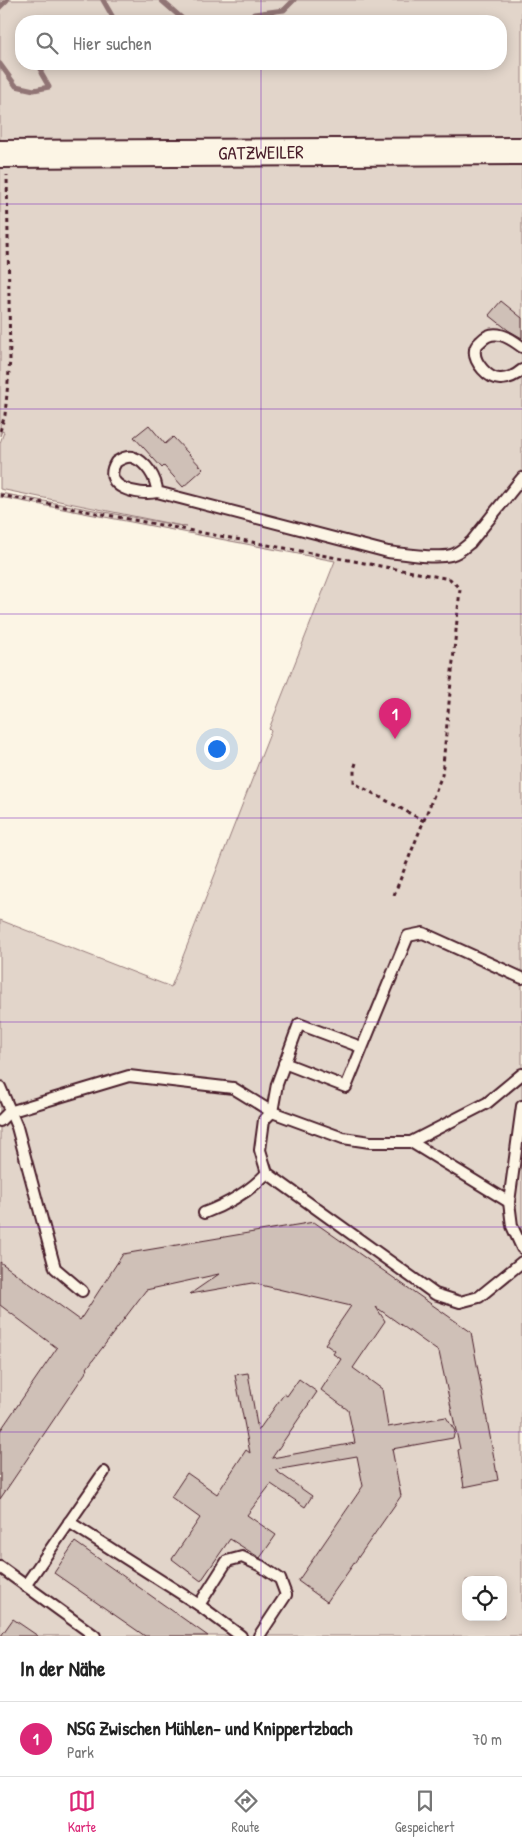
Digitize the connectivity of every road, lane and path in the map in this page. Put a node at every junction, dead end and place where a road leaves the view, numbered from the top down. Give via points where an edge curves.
1 (522, 151) edge
2 (3, 154) edge
3 (522, 346) edge
4 (522, 370) edge
5 (0, 431) edge
6 (522, 478) edge
7 (158, 492) junction
8 (0, 494) edge
9 (356, 763) dead end
10 (424, 821) junction
11 (394, 894) dead end
12 (522, 978) edge
13 (361, 1047) junction
14 (284, 1063) junction
15 (522, 1074) edge
16 (0, 1087) edge
17 (522, 1106) edge
18 (9, 1112) junction
19 (272, 1112) junction
20 (0, 1121) edge
21 (411, 1142) junction
22 (267, 1173) junction
23 (509, 1202) junction
24 (204, 1213) dead end
25 (522, 1248) edge
26 (522, 1262) edge
27 (82, 1291) dead end
28 (104, 1472) dead end
29 (69, 1522) junction
30 (0, 1568) edge
31 (25, 1586) junction
32 (199, 1605) junction
33 (95, 1636) edge
34 (241, 1636) edge
35 (259, 1636) edge

1 - 2 street, GATZWEILER
2 - 5 path via 10,360 5,415
3 - 4 lane via 507,336 493,334 475,348 483,370 496,379
6 - 7 lane via 471,542 451,555 415,556 388,552
7 - 7 lane via 156,482 143,464 131,457 116,462 112,471 116,482 128,491 147,495
8 - 10 path via 450,579 460,588 442,775
9 - 10 path via 354,783
10 - 11 path
12 - 13 lane via 423,933 408,936
13 - 14 lane via 299,1024
13 - 14 lane via 346,1087
14 - 19 lane
15 - 21 lane via 487,1103
16 - 18 lane
17 - 23 lane
18 - 19 lane via 129,1076 233,1088
18 - 20 lane
18 - 27 lane via 17,1127 55,1268
19 - 21 lane via 342,1138
19 - 22 lane via 264,1120 260,1150
21 - 23 lane
22 - 24 lane via 225,1206
22 - 26 lane via 434,1294 460,1302 479,1297
23 - 25 lane via 512,1226
28 - 29 lane
29 - 31 lane
29 - 32 lane
30 - 31 lane
31 - 33 lane
32 - 34 lane
32 - 35 lane via 227,1561 242,1557 261,1566 280,1579 286,1595

